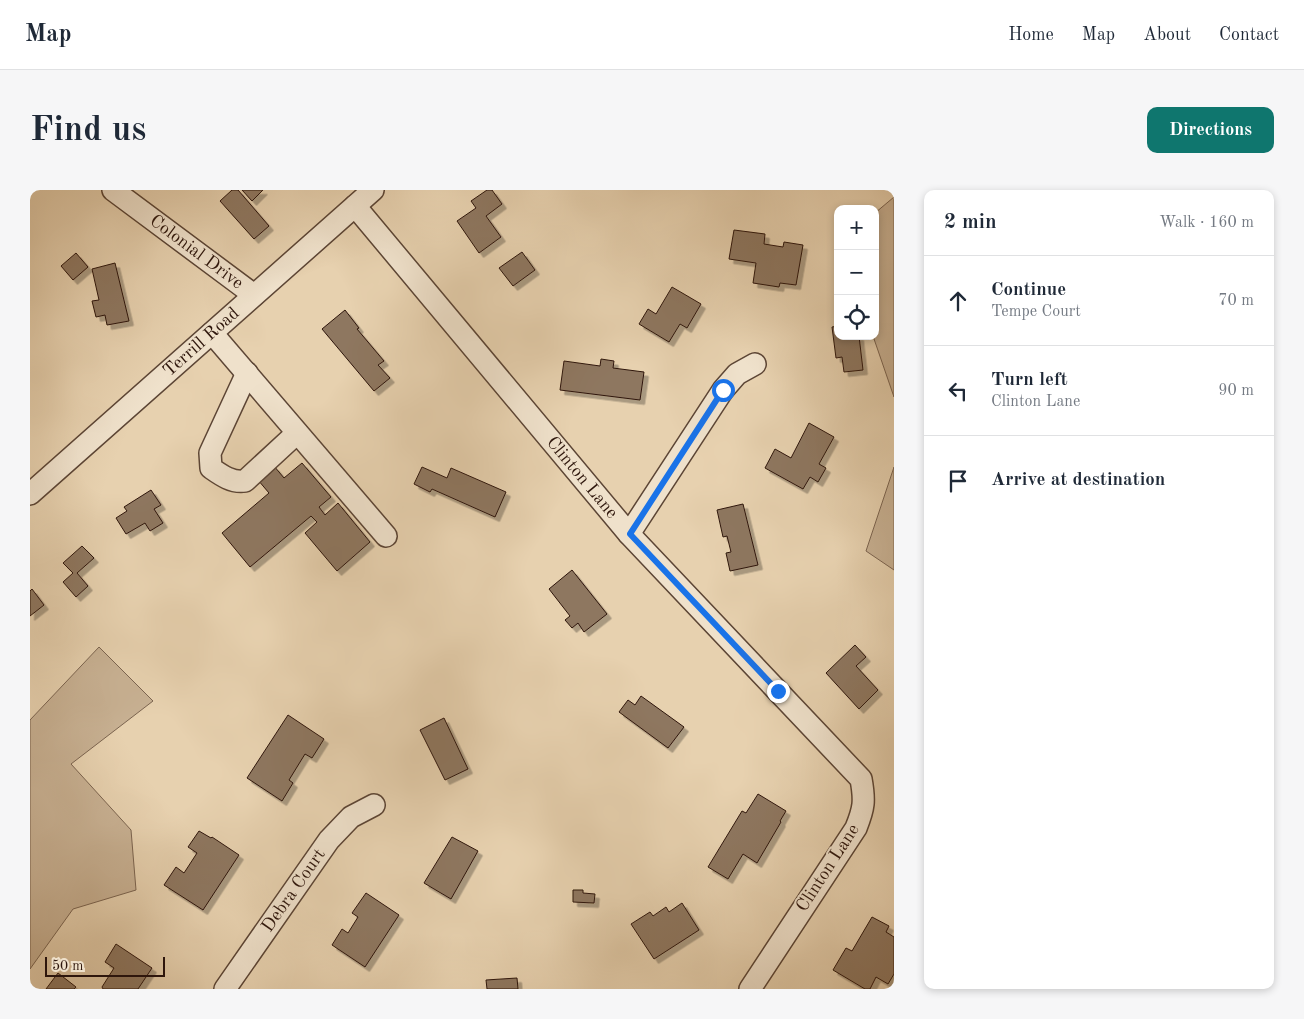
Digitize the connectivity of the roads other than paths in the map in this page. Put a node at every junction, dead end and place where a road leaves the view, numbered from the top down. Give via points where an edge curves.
1 (113, 190) edge
2 (373, 190) edge
3 (355, 206) junction
4 (254, 295) junction
5 (212, 333) junction
6 (755, 364) dead end
7 (247, 373) junction
8 (297, 433) junction
9 (30, 494) edge
10 (630, 534) junction
11 (386, 536) dead end
12 (374, 805) dead end
13 (224, 989) edge
14 (750, 989) edge

1 - 4 street, Colonial Drive
2 - 3 street, Terrill Road
3 - 4 street, Terrill Road
3 - 10 street, Clinton Lane
4 - 5 street, Terrill Road
5 - 7 street
5 - 9 street, Terrill Road
6 - 10 street via 737,374 723,390
7 - 8 street
7 - 8 street via 210,453 211,468 227,478 239,482 245,480
8 - 11 street
10 - 14 street, Clinton Lane via 861,779 864,804 856,828
12 - 13 street, Debra Court via 351,817 329,840

